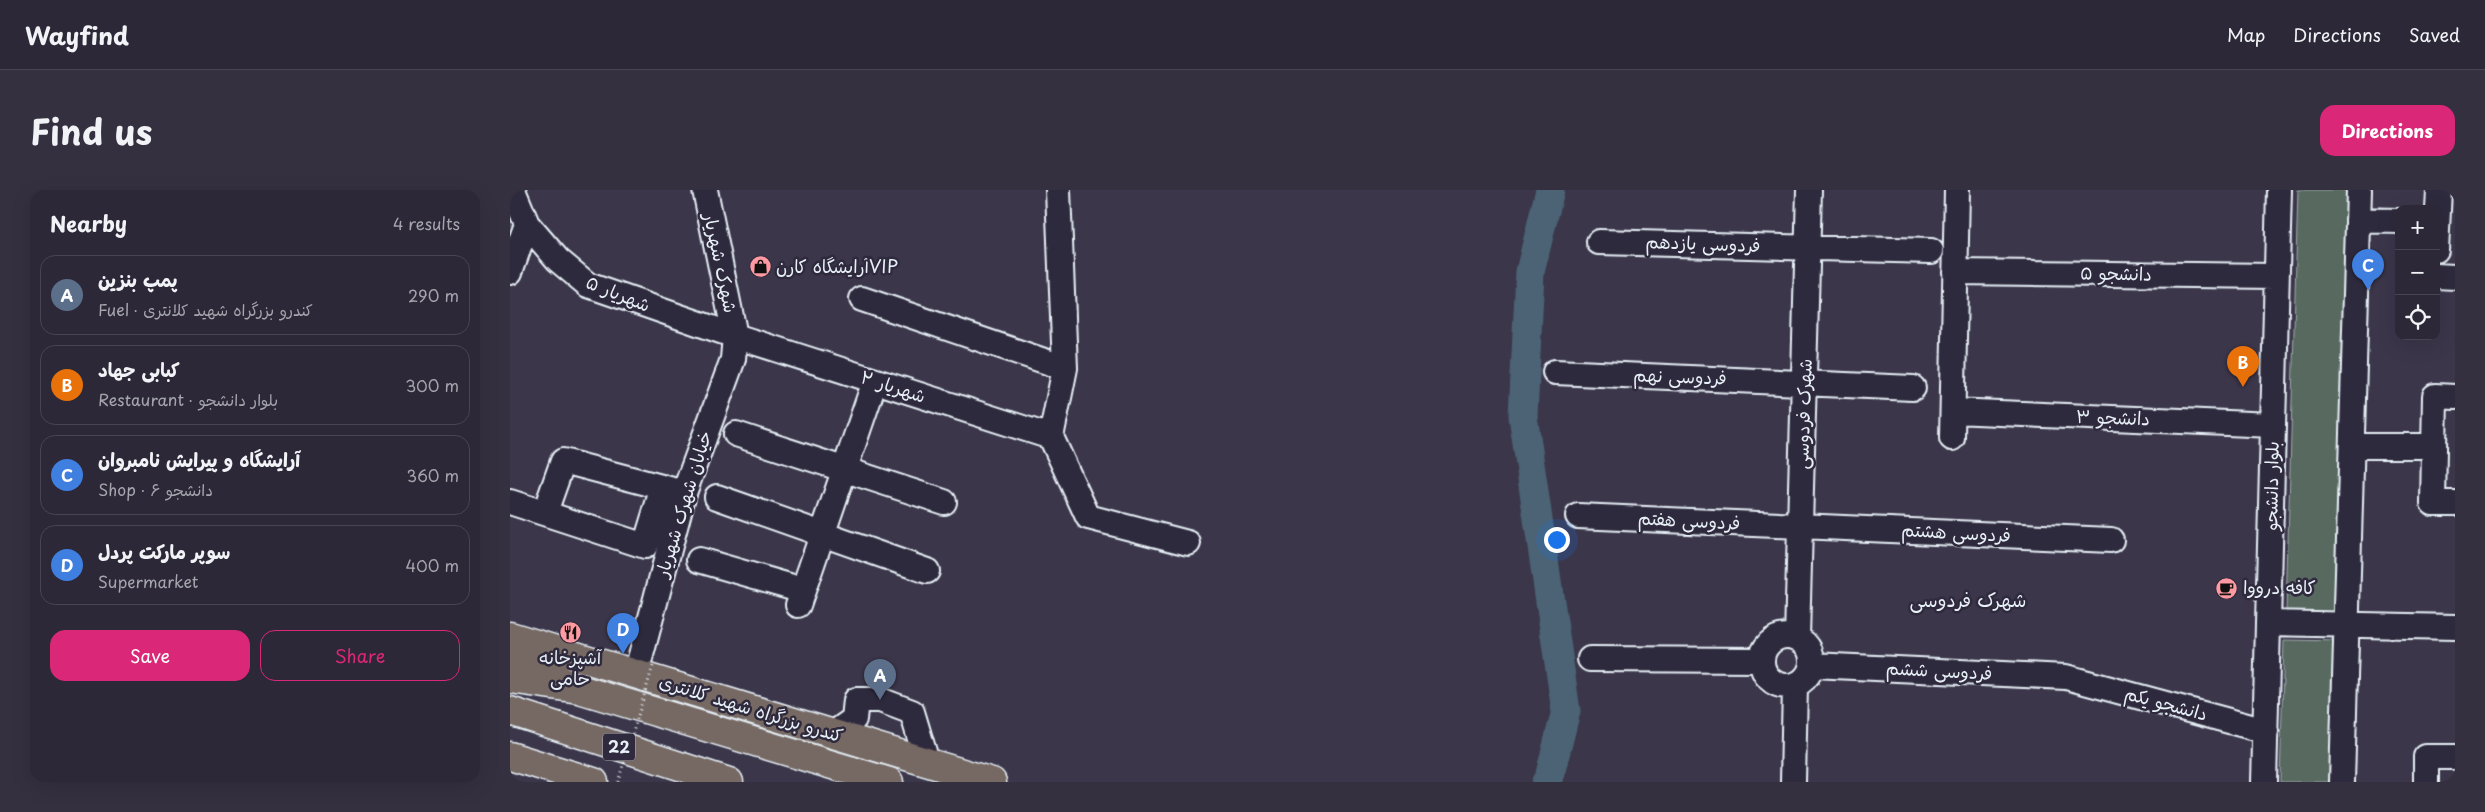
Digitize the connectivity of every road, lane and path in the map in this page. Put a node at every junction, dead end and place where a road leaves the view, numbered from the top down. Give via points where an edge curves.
1 (513, 190) edge
2 (705, 190) edge
3 (1058, 190) edge
4 (1799, 190) edge
5 (1809, 190) edge
6 (1956, 190) edge
7 (2278, 190) edge
8 (2359, 190) edge
9 (2439, 190) edge
10 (2438, 205) edge
11 (2358, 220) junction
12 (2395, 221) edge
13 (527, 224) junction
14 (1600, 242) dead end
15 (1803, 247) junction
16 (1932, 251) dead end
17 (510, 272) edge
18 (1955, 272) junction
19 (2276, 276) junction
20 (2440, 276) edge
21 (2455, 277) edge
22 (862, 299) dead end
23 (735, 336) junction
24 (1065, 368) junction
25 (1555, 372) dead end
26 (875, 381) junction
27 (1801, 382) junction
28 (1913, 388) dead end
29 (2455, 397) edge
30 (1953, 411) junction
31 (2273, 425) junction
32 (736, 434) dead end
33 (1051, 437) junction
34 (1952, 438) dead end
35 (2352, 446) junction
36 (2434, 446) junction
37 (844, 469) junction
38 (674, 490) junction
39 (717, 497) dead end
40 (510, 502) edge
41 (944, 502) dead end
42 (2455, 503) edge
43 (545, 512) junction
44 (1578, 516) dead end
45 (1796, 525) junction
46 (822, 534) junction
47 (2112, 540) dead end
48 (1188, 543) dead end
49 (699, 560) dead end
50 (927, 570) dead end
51 (2268, 623) junction
52 (2347, 625) junction
53 (2455, 628) edge
54 (510, 636) edge
55 (1793, 637) junction
56 (510, 658) edge
57 (1590, 659) dead end
58 (1762, 660) junction
59 (1812, 665) junction
60 (644, 670) junction
61 (2066, 677) joint
62 (510, 679) edge
63 (1789, 686) junction
64 (579, 689) junction
65 (510, 710) edge
66 (2266, 731) junction
67 (833, 734) junction
68 (510, 756) edge
69 (2455, 757) edge
70 (926, 762) junction
71 (594, 782) edge
72 (618, 782) edge
73 (729, 782) edge
74 (889, 782) edge
75 (992, 782) edge
76 (1781, 782) edge
77 (1793, 782) edge
78 (2264, 782) edge
79 (2342, 782) edge
80 (2426, 782) edge

1 - 13 street, ۵ شهریار
2 - 23 street, شهرک شهریار
3 - 24 street
4 - 15 street, شهرک فردوسی
5 - 15 street, شهرک فردوسی
6 - 18 street
7 - 19 street, بلوار دانشجو
8 - 11 street
9 - 10 street
11 - 12 street
11 - 35 street
13 - 17 street
13 - 23 street, ۵ شهریار via 558,260 588,285
14 - 15 street, فردوسی یازدهم
15 - 16 street, فردوسی یازدهم
15 - 27 street, شهرک فردوسی
18 - 19 street, دانشجو ۵
18 - 30 street
19 - 31 street, بلوار دانشجو
20 - 21 street
22 - 24 street
23 - 26 street, ۲ شهریار
23 - 38 street, خیابان شهرک شهریار via 733,359
24 - 33 street
25 - 27 street, فردوسی نهم
26 - 33 street, ۲ شهریار
26 - 37 street
27 - 28 street, فردوسی نهم
27 - 45 street, شهرک فردوسی
29 - 36 street via 2435,396
30 - 31 street, دانشجو ۳
30 - 34 street
31 - 51 street, بلوار دانشجو
32 - 37 street
33 - 48 street via 1088,517
35 - 36 street
35 - 52 street
36 - 42 street via 2433,503
37 - 41 street
37 - 46 street
38 - 43 street via 645,546
38 - 43 street via 563,461
38 - 60 street, خیابان شهرک شهریار
39 - 46 street
40 - 43 street
44 - 45 street, فردوسی هفتم
45 - 47 street, فردوسی هشتم
45 - 55 street, شهرک فردوسی
46 - 49 street via 800,597
46 - 50 street
51 - 52 street
51 - 66 street, بلوار دانشجو
52 - 53 street
52 - 79 street
54 - 60 main road, کندرو بزرگراه شهید کلانتری
55 - 58 street via 1774,640 1767,645
55 - 59 street via 1803,641 1811,652
56 - 64 main road
57 - 58 street
58 - 63 street via 1766,676 1772,682
59 - 61 street, فردوسی ششم
59 - 63 street via 1807,677
60 - 67 main road, کندرو بزرگراه شهید کلانتری
60 - 72 path, bridge
61 - 66 street, دانشجو یکم
62 - 64 main road
63 - 76 street
63 - 77 street
64 - 74 main road
65 - 73 main road, 22
66 - 78 street, بلوار دانشجو
67 - 70 main road, کندرو بزرگراه شهید کلانتری
67 - 70 street via 854,718 856,700 880,700 912,712
68 - 71 main road, 22
69 - 80 street via 2426,757
70 - 75 main road, کندرو بزرگراه شهید کلانتری

